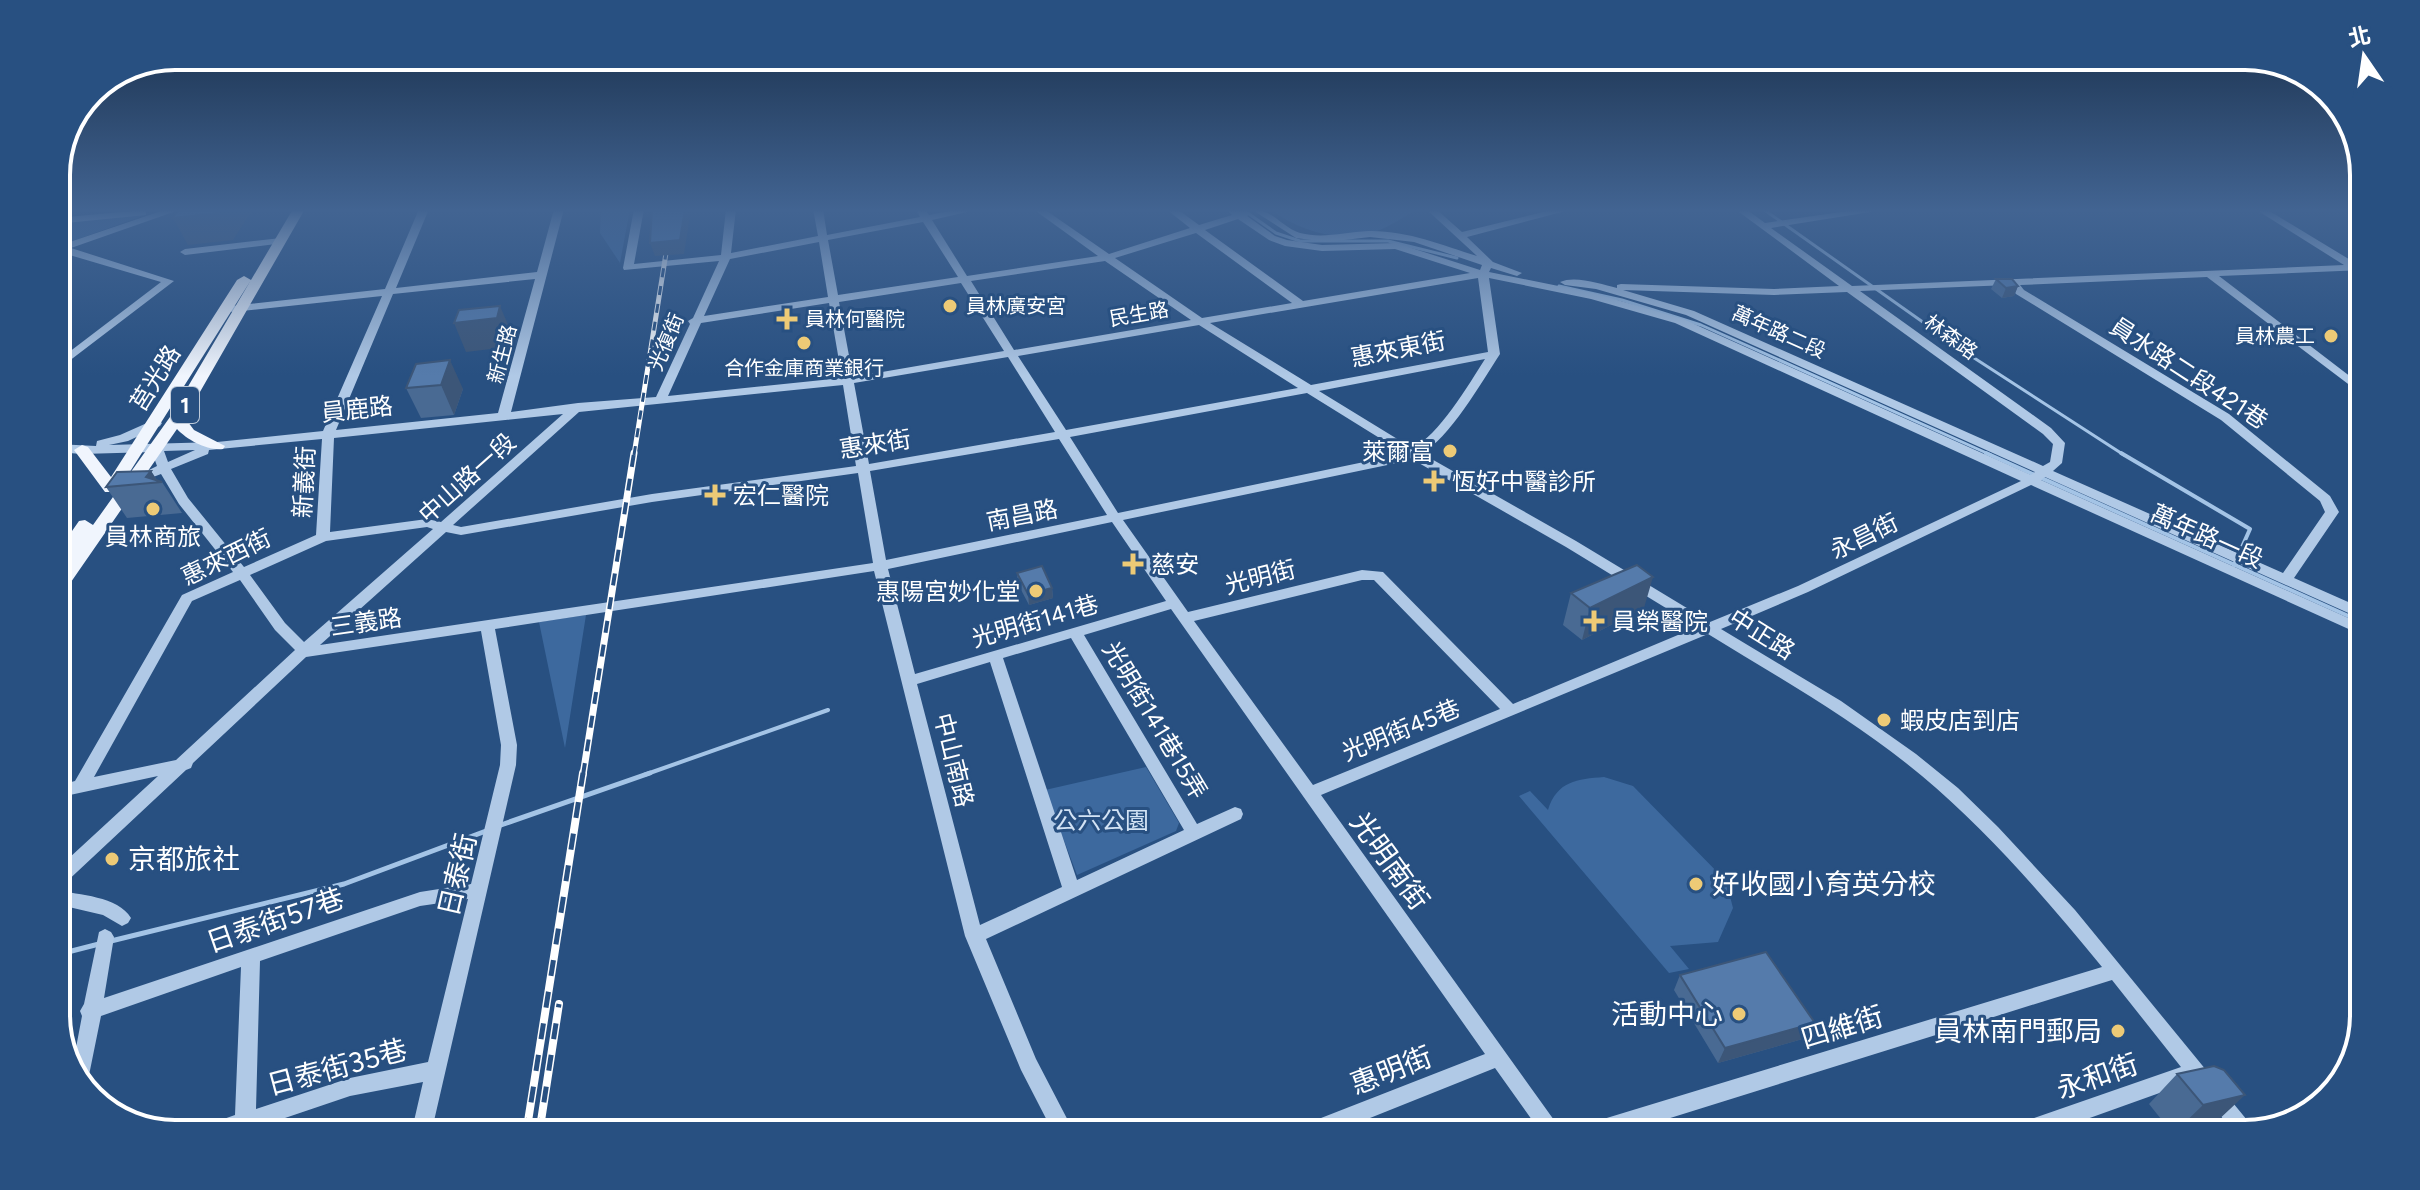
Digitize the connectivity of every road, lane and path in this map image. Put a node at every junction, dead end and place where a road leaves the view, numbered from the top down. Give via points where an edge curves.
1 (112, 265) edge
2 (260, 265) edge
3 (401, 265) edge
4 (545, 265) edge
5 (629, 265) edge
6 (659, 265) edge
7 (722, 265) edge
8 (827, 265) edge
9 (952, 265) edge
10 (1063, 265) edge
11 (1120, 265) edge
12 (1246, 265) edge
13 (1454, 265) edge
14 (1487, 265) edge
15 (1495, 265) edge
16 (1819, 265) edge
17 (2350, 268) edge
18 (1483, 274) junction
19 (2210, 274) junction
20 (542, 275) junction
21 (962, 281) junction
22 (2013, 283) junction
23 (1597, 286) junction
24 (1652, 288) junction
25 (1855, 290) junction
26 (390, 292) junction
27 (833, 301) junction
28 (1654, 302) junction
29 (1300, 304) junction
30 (234, 308) junction
31 (693, 321) junction
32 (1201, 322) junction
33 (1494, 354) junction
34 (1011, 355) junction
35 (70, 358) edge
36 (848, 381) junction
37 (2350, 382) edge
38 (1310, 390) junction
39 (661, 399) junction
40 (579, 406) junction
41 (504, 415) junction
42 (177, 418) junction
43 (156, 423) junction
44 (328, 434) junction
45 (1063, 435) junction
46 (70, 443) edge
47 (217, 446) junction
48 (70, 448) edge
49 (90, 448) junction
50 (157, 449) junction
51 (139, 450) junction
52 (1413, 454) junction
53 (163, 467) junction
54 (861, 469) junction
55 (2039, 475) junction
56 (128, 484) junction
57 (111, 488) junction
58 (1116, 519) junction
59 (445, 527) junction
60 (323, 537) junction
61 (70, 547) edge
62 (880, 566) junction
63 (70, 570) edge
64 (243, 574) junction
65 (2286, 579) junction
66 (1174, 603) junction
67 (637, 604) joint
68 (2350, 609) edge
69 (1185, 618) junction
70 (2350, 624) edge
71 (487, 627) junction
72 (1711, 628) junction
73 (1075, 632) junction
74 (307, 652) junction
75 (995, 656) junction
76 (909, 681) junction
77 (1511, 711) junction
78 (185, 764) junction
79 (81, 786) junction
80 (70, 789) edge
81 (1310, 793) junction
82 (1235, 814) dead end
83 (1194, 833) junction
84 (70, 868) edge
85 (1071, 889) junction
86 (480, 890) junction
87 (70, 900) edge
88 (122, 918) dead end
89 (974, 936) junction
90 (105, 937) dead end
91 (251, 958) junction
92 (2113, 972) junction
93 (89, 1011) junction
94 (1498, 1058) junction
95 (82, 1063) edge
96 (436, 1070) junction
97 (2196, 1071) junction
98 (245, 1120) edge
99 (251, 1120) edge
100 (424, 1120) edge
101 (1058, 1120) edge
102 (1341, 1120) edge
103 (1544, 1120) edge
104 (1632, 1120) edge
105 (2057, 1120) edge
106 (2236, 1120) edge

1 - 35 street via 169,281
2 - 30 main road, 莒光路 / 1
3 - 26 street, 新義街
4 - 20 street, 新生路
5 - 6 street
7 - 31 street, 光復街
8 - 27 street
9 - 21 street
10 - 21 street
11 - 32 street, 中正路
12 - 29 street
13 - 18 street
14 - 18 street
15 - 23 street, 萬年路二段
16 - 25 street, 林森路
17 - 19 street
18 - 29 street, 民生路
18 - 33 street
18 - 55 street, 萬年路二段 via 1593,296 1679,321
19 - 22 street
19 - 37 street
20 - 26 street
20 - 41 street, 新生路
21 - 27 street
21 - 34 street
22 - 25 street
22 - 65 street, 員水路二段421巷 via 2225,417 2325,499 2332,512
23 - 24 street
23 - 28 street, 萬年路二段
24 - 25 street
24 - 28 street
25 - 55 street, 林森路 via 2059,443 2056,463
26 - 30 street
26 - 44 street, 新義街
27 - 31 street
27 - 36 street
28 - 55 street, 萬年路二段 via 1690,313
29 - 32 street, 民生路
30 - 42 main road, 莒光路 / 1
30 - 43 main road, 莒光路 / 1
31 - 39 street, 光復街
32 - 34 street, 民生路
32 - 38 street, 中正路
33 - 38 street, 惠來東街
33 - 52 street via 1427,446
34 - 36 street, 民生路
34 - 45 street
36 - 39 street
36 - 54 street, 中山南路
38 - 45 street, 惠來街
38 - 52 street, 中正路
39 - 40 street
40 - 41 street, 員鹿路
40 - 59 street, 中山路一段
41 - 44 street, 員鹿路
42 - 47 main road via 189,433
42 - 50 main road, 莒光路 / 1
43 - 49 street
43 - 51 main road, 莒光路 / 1
44 - 47 street, 員鹿路
44 - 60 street, 新義街
45 - 54 street, 惠來街
45 - 58 street
46 - 49 street, 員鹿路
47 - 50 street, 員鹿路
47 - 53 street
48 - 49 street, 員鹿路
49 - 51 street, 員鹿路
49 - 57 main road
50 - 51 street, 員鹿路
50 - 53 street, 三義路
50 - 56 main road, 莒光路 / 1
51 - 57 main road, 莒光路 / 1
52 - 58 street, 南昌路
52 - 72 street, 中正路
53 - 56 street
53 - 64 street, 三義路 via 185,506
54 - 59 street, 惠來街 via 461,531
54 - 62 street, 中山南路
55 - 65 street, 萬年路一段
55 - 70 street, 萬年路一段
55 - 72 street, 永昌街 via 1847,569
56 - 63 main road, 莒光路 / 1
57 - 61 main road, 莒光路 / 1
58 - 62 street, 南昌路
58 - 66 street
59 - 60 street, 惠來西街 via 427,523
59 - 74 street, 中山路一段
60 - 64 street, 惠來西街
62 - 67 street, 南昌路
62 - 76 street, 中山南路
64 - 74 street, 三義路 via 286,637
64 - 79 street, 惠來西街 via 187,598
65 - 68 street, 萬年路一段
66 - 69 street
66 - 73 street, 光明街141巷
67 - 71 street, 三義路
69 - 77 street, 光明街 via 1378,575
69 - 81 street, 光明南街
71 - 74 street, 三義路
71 - 86 street, 日泰街 via 509,745
72 - 77 street
72 - 92 street, 中正路 via 1836,705 1949,790 2039,882
73 - 75 street, 光明街141巷
73 - 83 street, 光明街141巷15弄
74 - 78 street, 中山路一段
75 - 76 street, 光明街141巷
75 - 85 street
76 - 89 street, 中山南路
77 - 81 street, 光明街45巷
78 - 79 street
78 - 84 street, 中山路一段
79 - 80 street
81 - 94 street, 光明南街
82 - 83 street
83 - 85 street
85 - 89 street
86 - 91 street, 日泰街57巷 via 420,899
86 - 96 street, 日泰街
87 - 88 street via 107,908
89 - 101 street, 中山南路
90 - 93 street
91 - 93 street, 日泰街57巷
91 - 98 street
92 - 97 street, 中正路
92 - 104 street, 四維街
93 - 95 street
94 - 102 street, 惠明街
94 - 103 street, 光明南街
96 - 99 street, 日泰街35巷 via 350,1087
96 - 100 street, 日泰街
97 - 105 street, 永和街
97 - 106 street, 中正路

